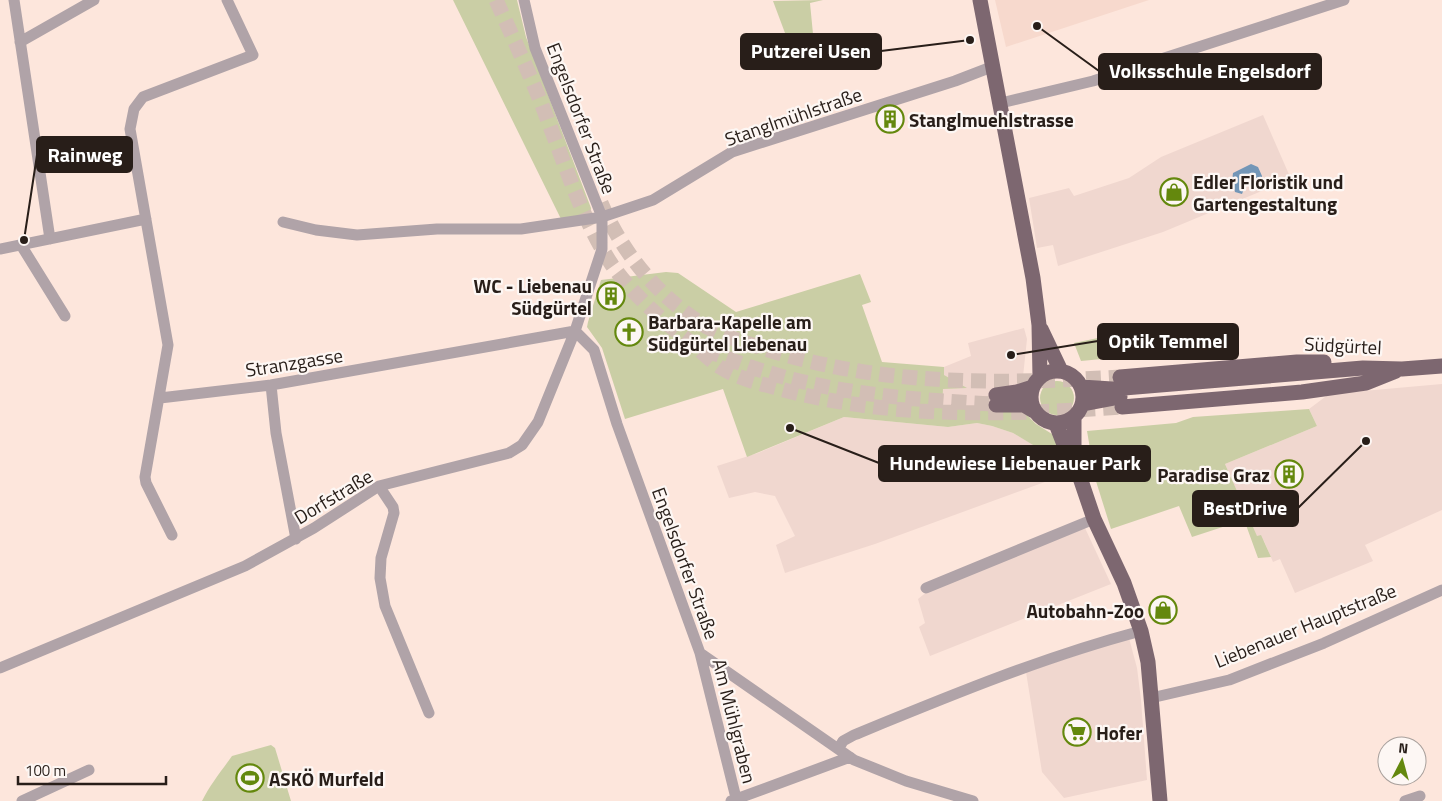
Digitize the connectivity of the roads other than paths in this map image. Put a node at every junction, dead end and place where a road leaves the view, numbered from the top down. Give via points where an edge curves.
1 (14, 0) edge
2 (94, 0) edge
3 (227, 0) edge
4 (524, 0) edge
5 (980, 0) edge
6 (1344, 0) edge
7 (20, 42) junction
8 (994, 66) junction
9 (1001, 103) junction
10 (602, 217) junction
11 (146, 219) junction
12 (283, 222) dead end
13 (50, 238) junction
14 (21, 245) junction
15 (602, 249) joint
16 (0, 250) edge
17 (65, 316) dead end
18 (1040, 325) junction
19 (575, 331) junction
20 (1442, 366) edge
21 (1402, 369) junction
22 (1061, 371) junction
23 (1120, 377) tunnel mouth
24 (1036, 382) junction
25 (271, 385) junction
26 (1082, 387) junction
27 (160, 398) junction
28 (1083, 404) junction
29 (1122, 407) tunnel mouth
30 (1034, 411) junction
31 (1074, 418) junction
32 (1056, 424) junction
33 (1074, 460) junction
34 (379, 486) junction
35 (1094, 519) junction
36 (172, 535) dead end
37 (296, 539) junction
38 (926, 588) dead end
39 (1442, 590) edge
40 (1134, 632) junction
41 (700, 653) junction
42 (0, 668) edge
43 (1151, 698) junction
44 (429, 714) dead end
45 (839, 748) junction
46 (850, 757) junction
47 (89, 770) dead end
48 (1420, 796) dead end
49 (734, 799) edge
50 (22, 801) edge
51 (973, 801) edge
52 (1160, 801) edge
53 (1405, 801) edge

1 - 7 street
2 - 7 street
3 - 11 street via 253,54 145,96 135,106 130,133
4 - 10 street, Engelsdorfer Straße via 535,48
5 - 8 main road
6 - 9 street via 1093,81
7 - 13 street
8 - 9 main road
8 - 10 street, Stanglmühlstraße via 732,152 653,200
9 - 18 main road
10 - 12 street, Stanglmühlstraße via 521,229 437,228 357,235
10 - 15 street, Engelsdorfer Straße
11 - 13 street
11 - 27 street via 168,345
13 - 14 street
14 - 16 street
14 - 17 street
15 - 19 street, Dorfstraße
18 - 22 main road
18 - 24 main road
19 - 25 street, Stranzgasse
19 - 34 street, Dorfstraße via 538,422 522,445 509,453
19 - 41 street, Engelsdorfer Straße via 594,350 617,424
20 - 21 main road
21 - 23 main road, Südgürtel via 1362,362 1297,362
21 - 26 main road via 1363,368 1112,388
21 - 28 main road via 1365,377 1101,399
21 - 29 main road, Südgürtel via 1366,383 1302,392
22 - 24 main road via 1050,372
22 - 26 main road via 1074,377
24 - 30 main road via 1031,402
24 - 30 main road via 996,400 1024,405
25 - 27 street, Stranzgasse
25 - 37 street via 276,433
26 - 28 main road
27 - 36 street via 145,477
28 - 31 main road
30 - 32 main road via 1043,420
31 - 32 main road
31 - 33 main road
32 - 33 main road
33 - 35 main road
34 - 37 street, Dorfstraße
34 - 44 street via 394,513 379,568 385,606
35 - 38 street
35 - 40 main road via 1124,583
37 - 42 street, Dorfstraße via 245,566
39 - 43 street, Liebenauer Hauptstraße via 1324,643 1229,680
40 - 43 main road via 1148,662
40 - 45 street via 981,683 854,735 843,741
41 - 45 street, Engelsdorfer Straße
41 - 49 street, Am Mühlgraben
43 - 52 main road
45 - 46 street, Engelsdorfer Straße
46 - 49 street, Am Mühlgraben
46 - 51 street, Engelsdorfer Straße via 906,781
47 - 50 street
48 - 53 street

